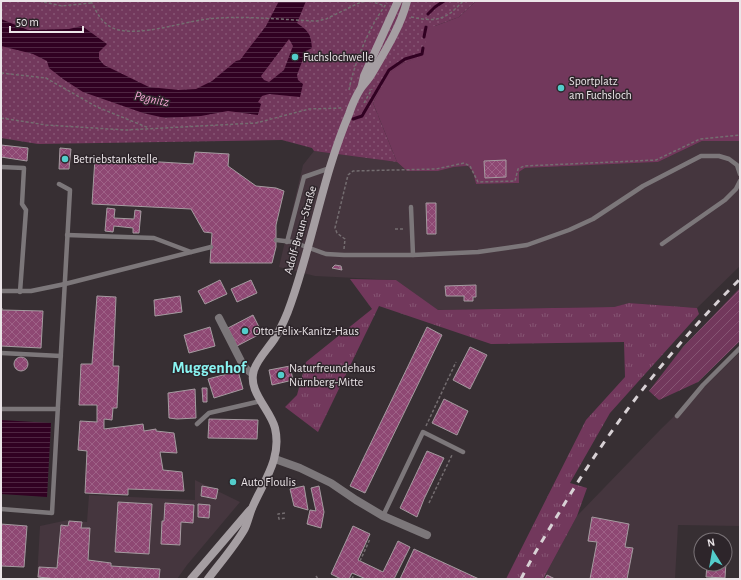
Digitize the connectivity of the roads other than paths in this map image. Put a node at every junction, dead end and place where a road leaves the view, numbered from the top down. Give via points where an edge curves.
1 (398, 1) edge
2 (407, 1) edge
3 (361, 88) junction
4 (1, 167) edge
5 (330, 168) junction
6 (740, 174) edge
7 (740, 181) edge
8 (59, 184) dead end
9 (411, 207) dead end
10 (67, 235) junction
11 (276, 240) dead end
12 (287, 242) junction
13 (662, 244) dead end
14 (212, 246) dead end
15 (307, 248) junction
16 (191, 252) junction
17 (413, 256) junction
18 (65, 284) junction
19 (1, 291) edge
20 (20, 292) junction
21 (218, 318) dead end
22 (740, 348) edge
23 (1, 353) edge
24 (61, 356) junction
25 (253, 374) junction
26 (261, 401) junction
27 (1, 409) edge
28 (58, 409) junction
29 (677, 416) dead end
30 (197, 424) dead end
31 (463, 452) dead end
32 (275, 459) junction
33 (253, 506) junction
34 (1, 509) edge
35 (383, 516) junction
36 (427, 535) dead end
37 (191, 579) edge
38 (208, 579) edge

1 - 3 main road, Adolf-Braun-Straße
2 - 3 main road, Adolf-Braun-Straße via 391,38 370,77
3 - 5 main road, Adolf-Braun-Straße via 344,126
4 - 20 lane via 24,168 22,204 26,210
5 - 12 lane via 304,177
5 - 15 main road, Adolf-Braun-Straße
6 - 17 lane via 737,165 729,159 701,156 643,186 593,219 527,245 478,252
7 - 13 lane via 736,190 725,200
8 - 10 lane via 70,190
9 - 17 lane
10 - 16 lane via 154,238
10 - 18 lane
11 - 12 lane
12 - 15 lane
14 - 16 lane
15 - 17 lane via 344,256
15 - 25 main road, Adolf-Braun-Straße via 291,304 276,337 256,364
16 - 18 lane
18 - 20 lane
18 - 24 lane
19 - 20 lane
21 - 25 street via 243,365
22 - 29 lane
23 - 24 lane
24 - 28 lane
25 - 26 main road via 253,383
26 - 30 lane via 210,413
26 - 32 main road via 275,429
27 - 28 lane
28 - 34 lane via 52,513
31 - 35 lane via 423,432
32 - 33 main road
32 - 35 street via 331,483
33 - 37 main road
33 - 38 main road via 245,528
35 - 36 street

